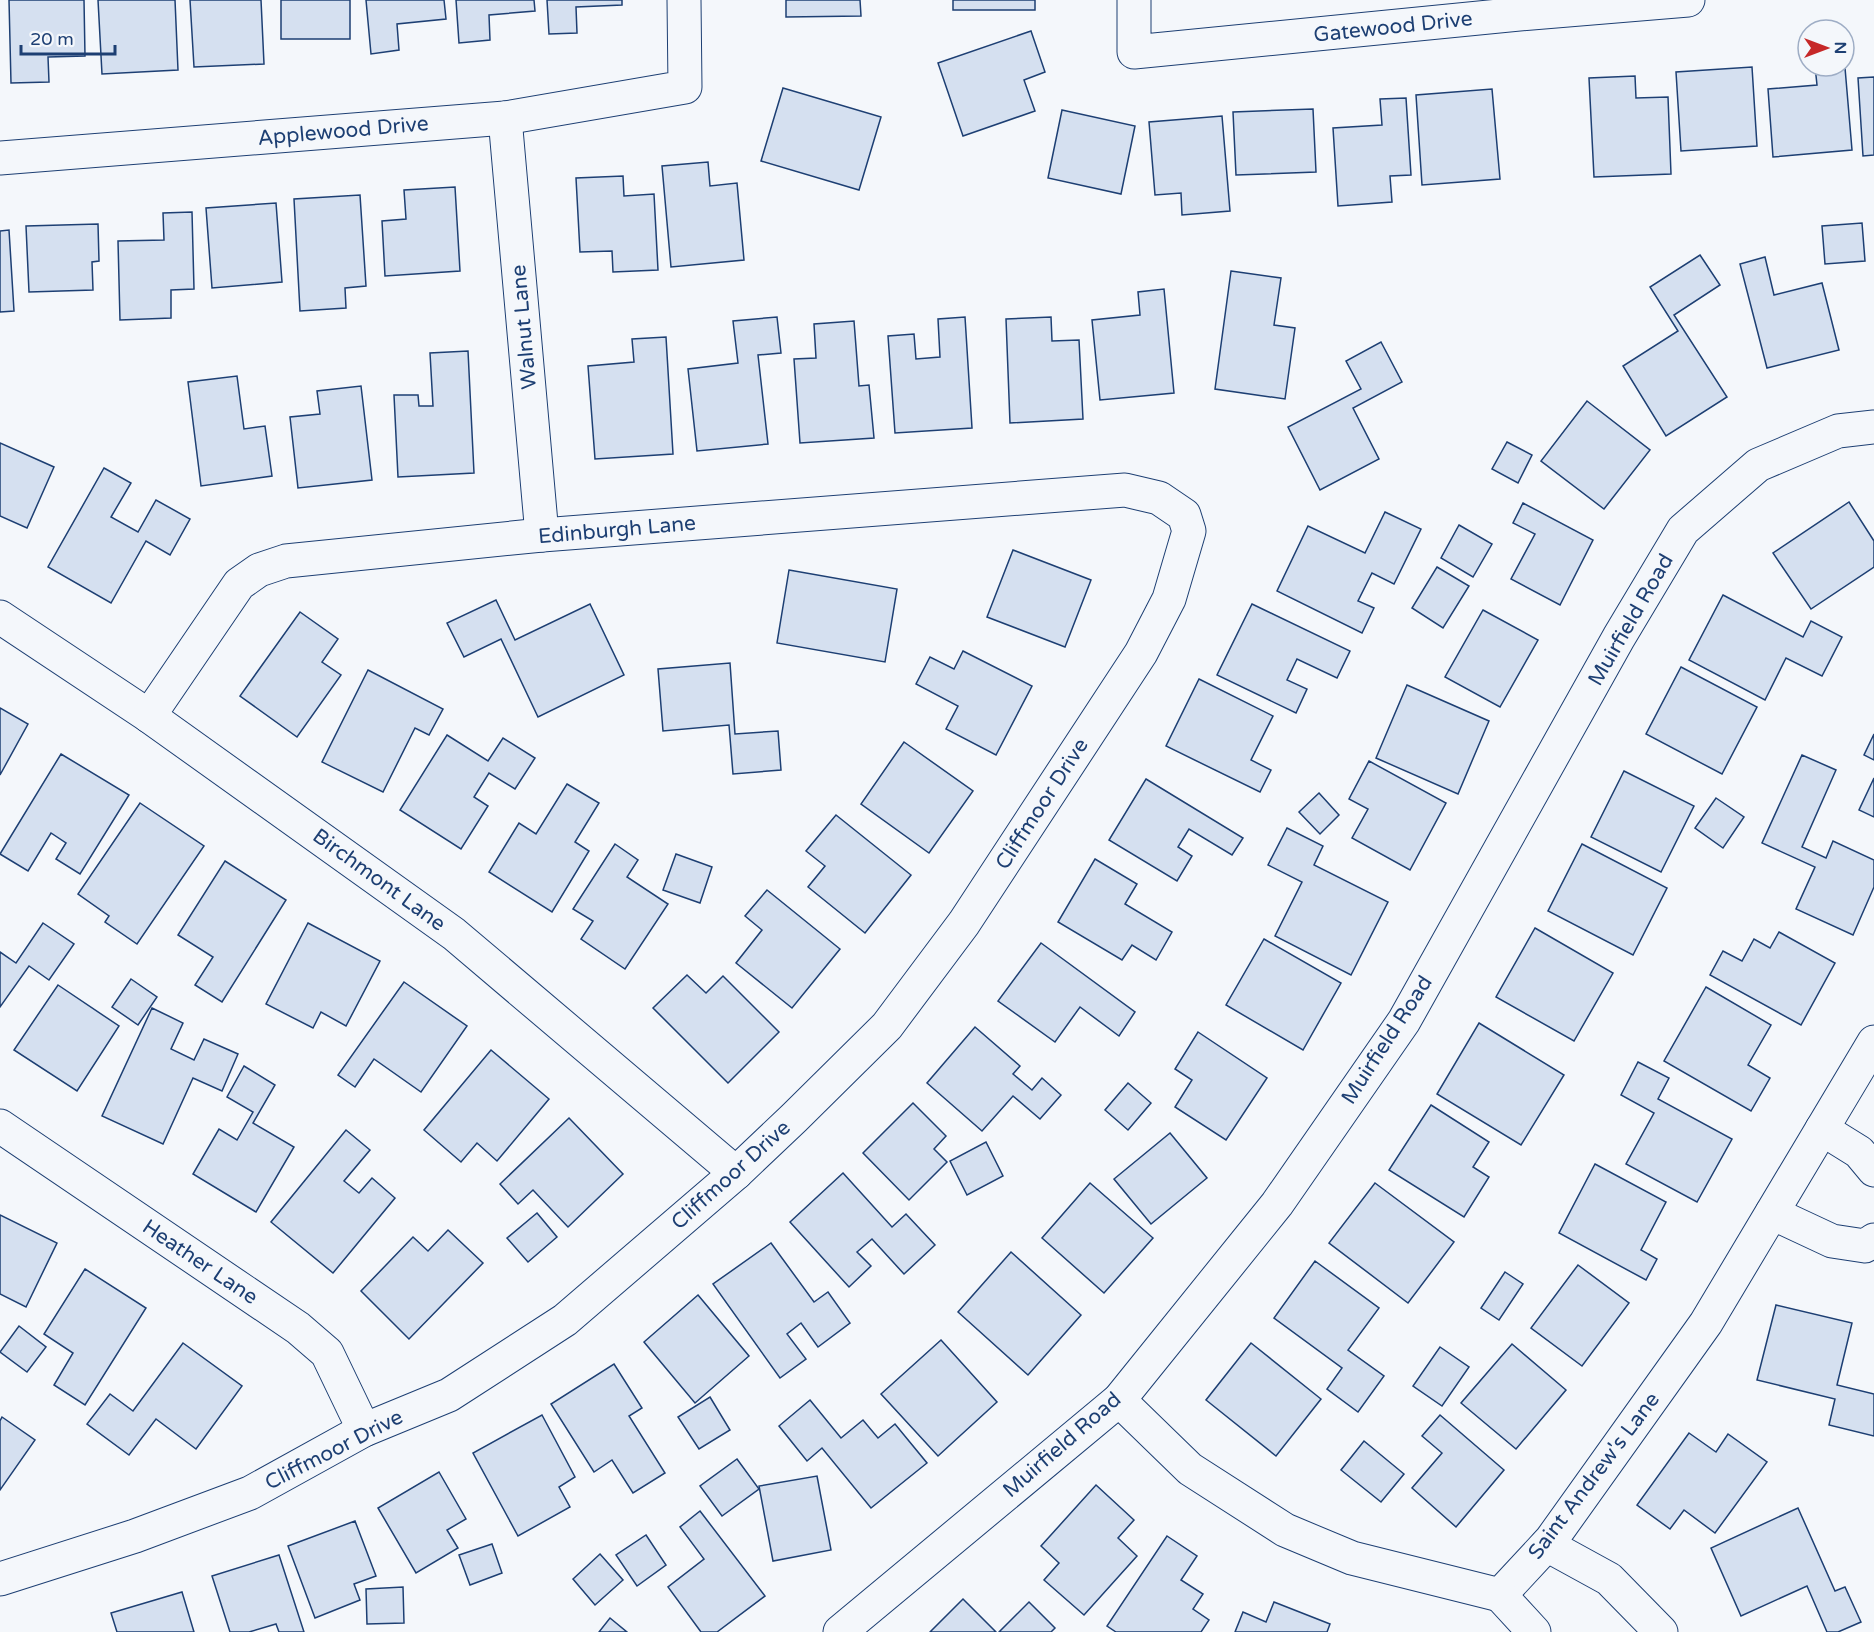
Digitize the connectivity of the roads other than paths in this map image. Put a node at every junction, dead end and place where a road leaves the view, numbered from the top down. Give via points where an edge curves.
1 (684, 0) edge
2 (1134, 0) edge
3 (1688, 0) edge
4 (1519, 7) edge
5 (505, 118) junction
6 (0, 158) edge
7 (1874, 427) edge
8 (1160, 498) joint
9 (542, 535) junction
10 (0, 617) edge
11 (149, 716) junction
12 (1874, 1042) edge
13 (0, 1126) edge
14 (1822, 1129) junction
15 (1874, 1170) edge
16 (736, 1173) junction
17 (1772, 1213) junction
18 (1874, 1240) edge
19 (1119, 1400) junction
20 (364, 1430) junction
21 (1546, 1545) junction
22 (0, 1579) edge
23 (1500, 1595) junction
24 (840, 1632) edge
25 (1534, 1632) edge
26 (1660, 1632) edge

1 - 5 street, Applewood Drive via 685,87
2 - 4 street, Gatewood Drive via 1134,52
3 - 4 street, Gatewood Drive
5 - 6 street, Applewood Drive
5 - 9 street, Walnut Lane
7 - 19 street, Muirfield Road via 1838,431 1758,465 1683,530 1404,1021 1277,1204
8 - 9 street, Edinburgh Lane via 1125,490
8 - 16 street, Cliffmoor Drive via 1184,515 1189,531 1169,599 1141,653 964,923 887,1026
9 - 11 street, Edinburgh Lane via 286,561 259,570 239,584
10 - 11 street, Birchmont Lane
11 - 16 street, Birchmont Lane via 454,934
12 - 14 street, Saint Andrew's Lane
13 - 20 street, Heather Lane via 298,1328 327,1353
14 - 15 street via 1859,1152
14 - 17 street, Saint Andrew's Lane
16 - 20 street, Cliffmoor Drive via 565,1320 450,1395
17 - 18 street via 1832,1241 1865,1246
17 - 21 street, Saint Andrew's Lane via 1706,1323
19 - 23 street via 1190,1469 1285,1530 1352,1558
19 - 24 street, Muirfield Road
20 - 22 street, Cliffmoor Drive via 250,1493 135,1536
21 - 23 street, Saint Andrew's Lane
21 - 26 street via 1609,1579
23 - 25 street

